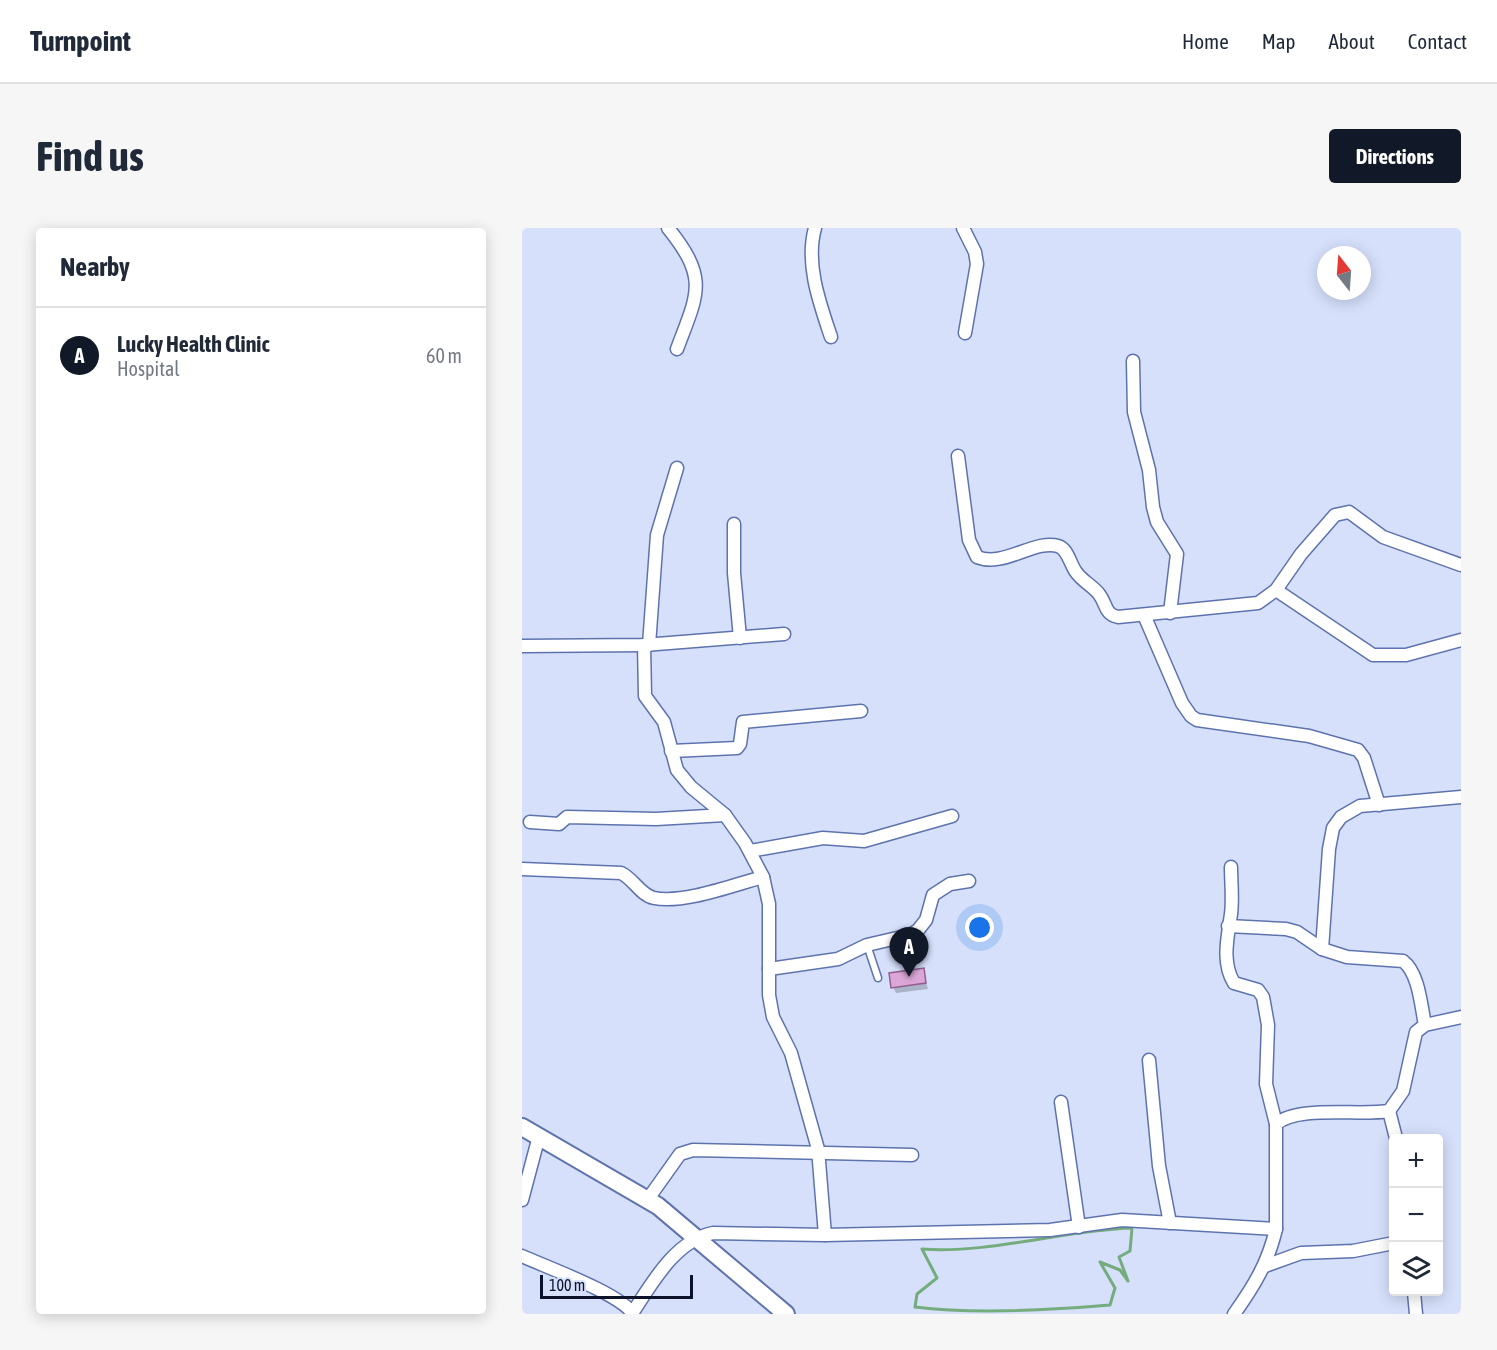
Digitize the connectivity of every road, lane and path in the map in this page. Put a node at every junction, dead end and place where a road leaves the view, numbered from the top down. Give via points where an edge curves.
1 (668, 228) edge
2 (815, 228) edge
3 (963, 228) edge
4 (965, 333) dead end
5 (831, 337) dead end
6 (677, 349) dead end
7 (1133, 361) dead end
8 (958, 456) dead end
9 (677, 468) dead end
10 (734, 524) dead end
11 (1461, 565) edge
12 (1276, 590) junction
13 (1170, 613) junction
14 (1144, 615) junction
15 (784, 634) dead end
16 (740, 638) junction
17 (1461, 640) edge
18 (647, 645) junction
19 (522, 646) edge
20 (861, 711) dead end
21 (671, 751) junction
22 (1461, 797) edge
23 (1379, 805) junction
24 (725, 815) junction
25 (952, 816) dead end
26 (530, 822) dead end
27 (750, 851) junction
28 (1231, 867) dead end
29 (522, 869) edge
30 (763, 877) junction
31 (969, 881) dead end
32 (1228, 926) junction
33 (867, 945) junction
34 (1322, 949) junction
35 (769, 969) junction
36 (878, 978) dead end
37 (1461, 1017) edge
38 (1425, 1025) junction
39 (1149, 1060) dead end
40 (1061, 1102) dead end
41 (1389, 1111) junction
42 (1276, 1124) junction
43 (522, 1126) edge
44 (1395, 1134) edge
45 (539, 1136) junction
46 (818, 1154) junction
47 (912, 1155) dead end
48 (648, 1199) junction
49 (522, 1200) edge
50 (1170, 1223) junction
51 (1079, 1227) junction
52 (1276, 1229) junction
53 (825, 1234) junction
54 (697, 1236) junction
55 (1389, 1244) edge
56 (522, 1256) edge
57 (1265, 1266) junction
58 (1414, 1296) edge
59 (633, 1313) edge
60 (786, 1314) edge
61 (1234, 1314) edge
62 (1416, 1314) edge

1 - 6 street via 696,270 695,300
2 - 5 street via 814,278
3 - 4 street via 977,264
7 - 13 street via 1134,411 1149,470 1153,507 1157,522 1177,554
8 - 14 street via 969,540 977,557 999,559 1048,545 1060,546 1075,571 1098,592 1111,616
9 - 18 street via 655,547
10 - 16 street
11 - 12 street via 1383,537 1355,515 1341,512 1301,554
12 - 13 street via 1258,603
12 - 17 street via 1373,655 1406,655
13 - 14 street
14 - 23 street via 1191,716 1309,736 1358,750
15 - 16 street
16 - 18 street
18 - 19 street
18 - 21 street via 645,696 664,722
20 - 21 street via 746,722 741,724 737,748
21 - 24 street via 684,779
22 - 23 street
23 - 34 street via 1360,806 1347,812 1333,828
24 - 26 street via 656,819 567,817 559,824
24 - 27 street
25 - 27 street via 864,841 824,838
27 - 30 street
28 - 32 street
29 - 30 street via 621,873 652,898 677,898
30 - 35 street via 769,904
31 - 33 street via 950,884 933,895 926,920 918,930
32 - 34 street via 1286,929
32 - 42 street via 1226,949 1231,979 1238,986 1258,990 1263,998 1268,1025 1266,1084
33 - 35 street via 838,959
33 - 36 lane
34 - 38 street via 1347,957 1392,958 1409,965
35 - 46 street via 773,1017 791,1053
37 - 38 street
38 - 41 street via 1416,1032 1403,1090
39 - 50 street via 1159,1166
40 - 51 street
41 - 42 street via 1300,1114
41 - 44 street
42 - 52 street
43 - 45 main road
45 - 48 main road
45 - 49 street
46 - 47 street
46 - 48 street via 686,1151 672,1162
46 - 53 street
48 - 54 main road
50 - 51 street via 1122,1220
50 - 52 street
51 - 53 street
52 - 57 street
53 - 54 street via 734,1232
54 - 59 street via 654,1281
54 - 60 main road
55 - 57 street via 1353,1251 1301,1253
56 - 59 street via 609,1295
57 - 61 street
58 - 62 street

